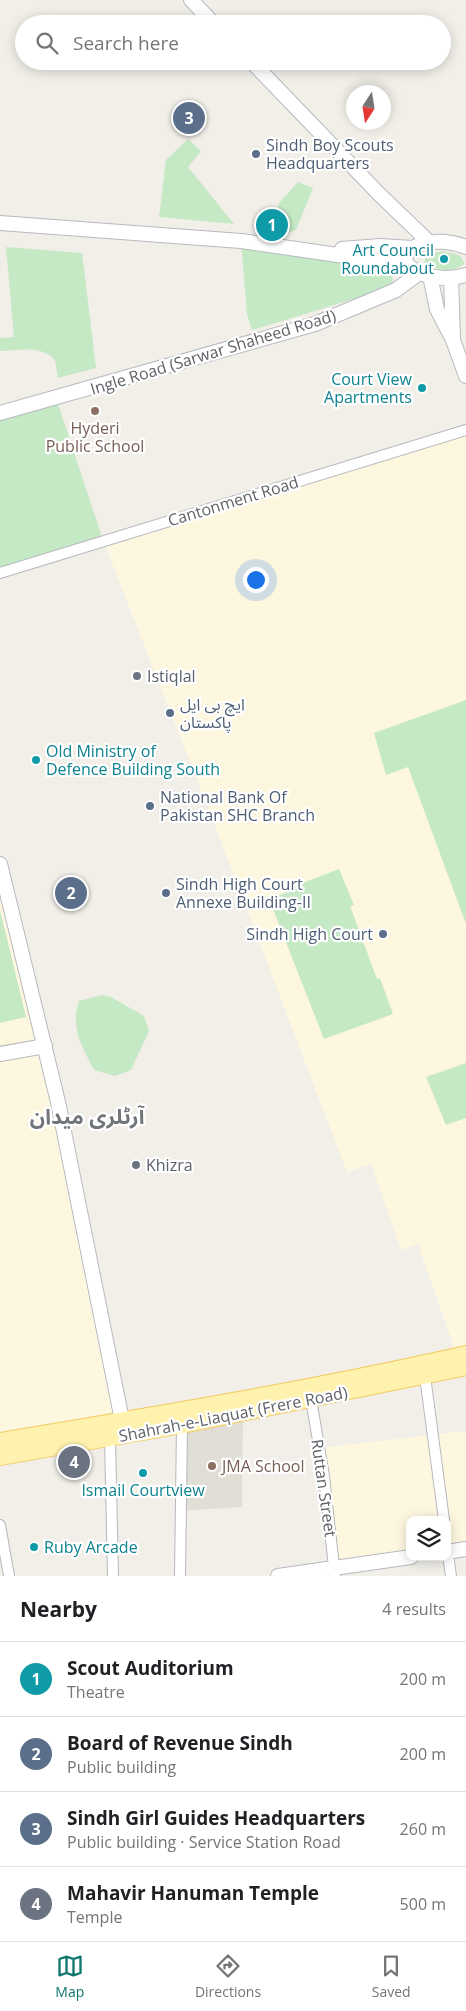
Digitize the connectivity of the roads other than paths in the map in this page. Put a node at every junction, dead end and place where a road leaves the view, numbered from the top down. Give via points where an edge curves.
1 (192, 0) edge
2 (206, 15) edge
3 (260, 70) edge
4 (0, 224) edge
5 (430, 243) junction
6 (465, 246) edge
7 (412, 248) junction
8 (316, 250) junction
9 (404, 262) junction
10 (425, 275) junction
11 (466, 276) edge
12 (451, 278) junction
13 (453, 340) junction
14 (466, 376) edge
15 (0, 413) edge
16 (466, 430) edge
17 (0, 572) edge
18 (0, 864) edge
19 (45, 1046) junction
20 (0, 1054) edge
21 (466, 1354) edge
22 (466, 1367) edge
23 (425, 1376) junction
24 (311, 1399) junction
25 (182, 1425) junction
26 (119, 1431) junction
27 (0, 1441) edge
28 (0, 1457) edge
29 (443, 1516) edge
30 (0, 1525) edge
31 (466, 1549) edge
32 (451, 1552) edge
33 (406, 1558) edge
34 (449, 1561) edge
35 (335, 1572) edge
36 (9, 1576) edge
37 (113, 1576) edge
38 (180, 1576) edge
39 (278, 1576) edge
40 (451, 1576) edge

1 - 2 main road
3 - 5 main road
4 - 8 main road via 241,241
5 - 6 main road
5 - 7 main road
7 - 8 main road via 380,246
7 - 9 main road
8 - 9 main road
9 - 10 main road
10 - 12 main road
10 - 13 main road
10 - 15 main road, Ingle Road (Sarwar Shaheed Road) via 314,324
11 - 12 main road
12 - 13 main road
13 - 14 main road
16 - 17 street, Cantonment Road
18 - 19 main road
19 - 20 main road
19 - 26 main road
21 - 26 main road, Shahrah-e-Liaquat (Frere Road)
22 - 23 main road, Shahrah-e-Liaquat (Frere Road)
23 - 24 main road, Shahrah-e-Liaquat (Frere Road)
23 - 29 street
24 - 25 main road, Shahrah-e-Liaquat (Frere Road)
24 - 35 street, Ruttan Street
25 - 26 main road, Shahrah-e-Liaquat (Frere Road)
25 - 38 street
26 - 27 main road, Shahrah-e-Liaquat (Frere Road)
26 - 28 main road, Shahrah-e-Liaquat (Frere Road)
26 - 37 street
30 - 36 street
31 - 32 main road
33 - 35 main road
34 - 40 street
35 - 39 main road

